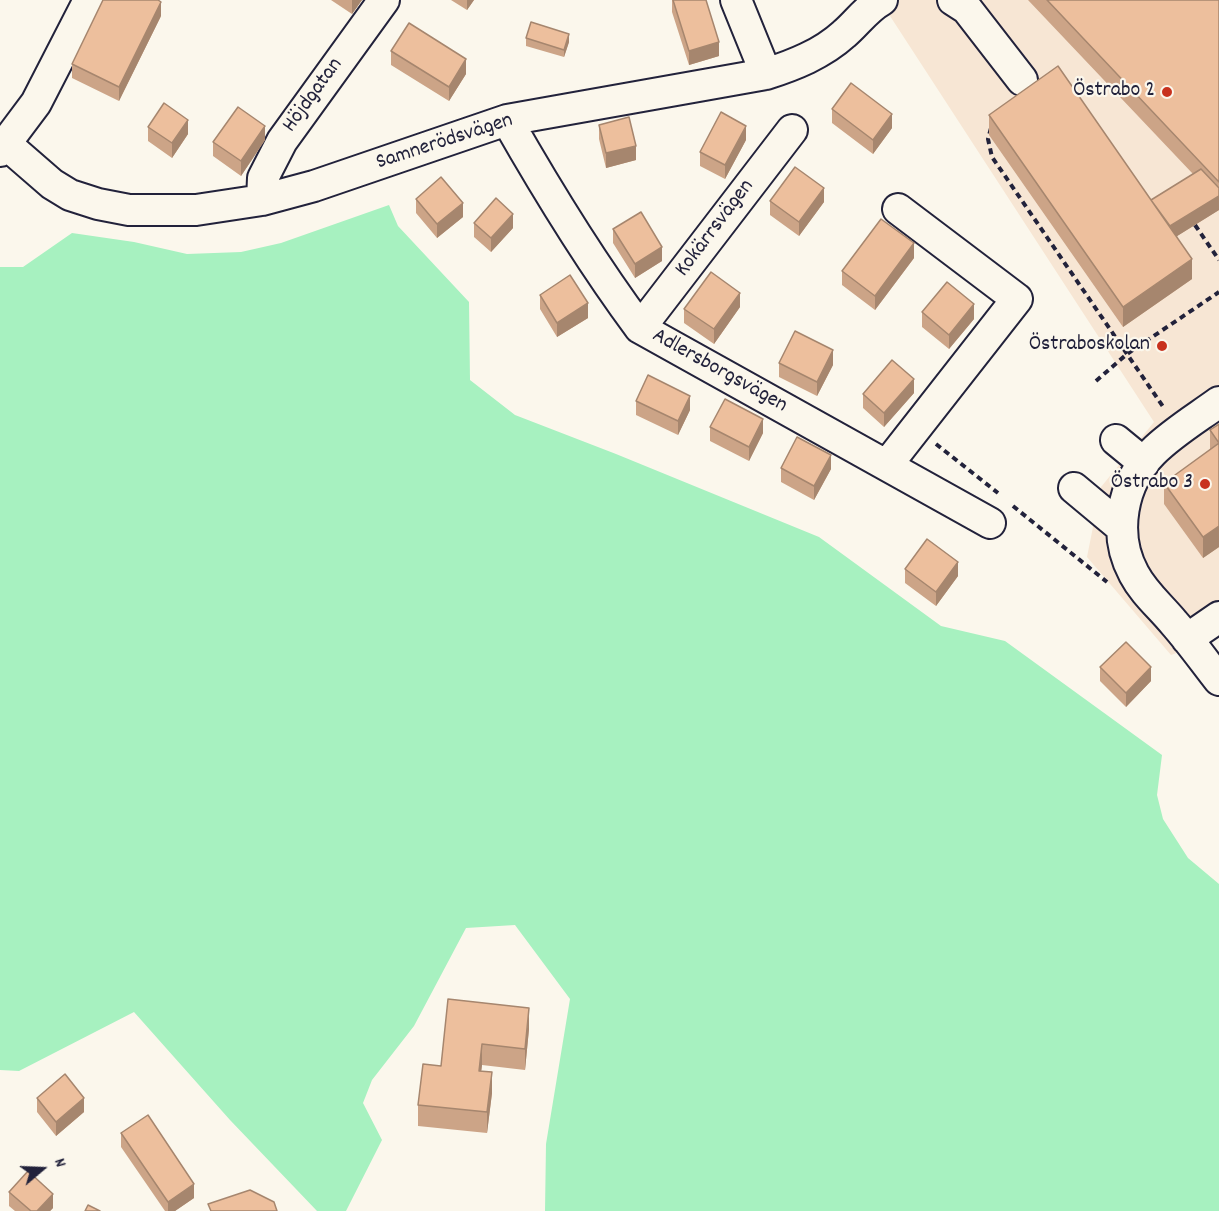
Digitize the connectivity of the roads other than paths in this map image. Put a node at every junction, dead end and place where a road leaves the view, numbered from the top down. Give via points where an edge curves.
1 (89, 0) edge
2 (384, 0) edge
3 (736, 0) edge
4 (882, 0) edge
5 (953, 0) edge
6 (766, 74) junction
7 (1022, 80) dead end
8 (507, 120) junction
9 (792, 130) dead end
10 (3, 147) edge
11 (261, 200) junction
12 (898, 209) dead end
13 (640, 328) junction
14 (1219, 402) edge
15 (1116, 440) dead end
16 (1144, 463) junction
17 (887, 465) junction
18 (1074, 488) dead end
19 (990, 523) dead end
20 (1122, 528) junction
21 (1219, 617) edge
22 (1187, 639) junction
23 (1219, 680) edge

1 - 10 street via 36,103
2 - 11 street, Höjdgatan via 282,141 263,178
3 - 6 street
4 - 6 street, Samnerödsvägen via 819,52
5 - 7 street via 967,9
6 - 8 street, Samnerödsvägen
8 - 11 street, Samnerödsvägen via 361,171
8 - 13 street, Adlersborgsvägen via 612,291
9 - 13 street, Kokärrsvägen
10 - 11 street, Samnerödsvägen via 70,195 98,204 129,210 196,210
12 - 17 street via 1017,299
13 - 17 street, Adlersborgsvägen
14 - 16 street via 1162,444
15 - 16 street
16 - 20 street via 1125,500
17 - 19 street, Adlersborgsvägen
18 - 20 street
20 - 22 street via 1122,542 1134,574
21 - 22 street
22 - 23 street

